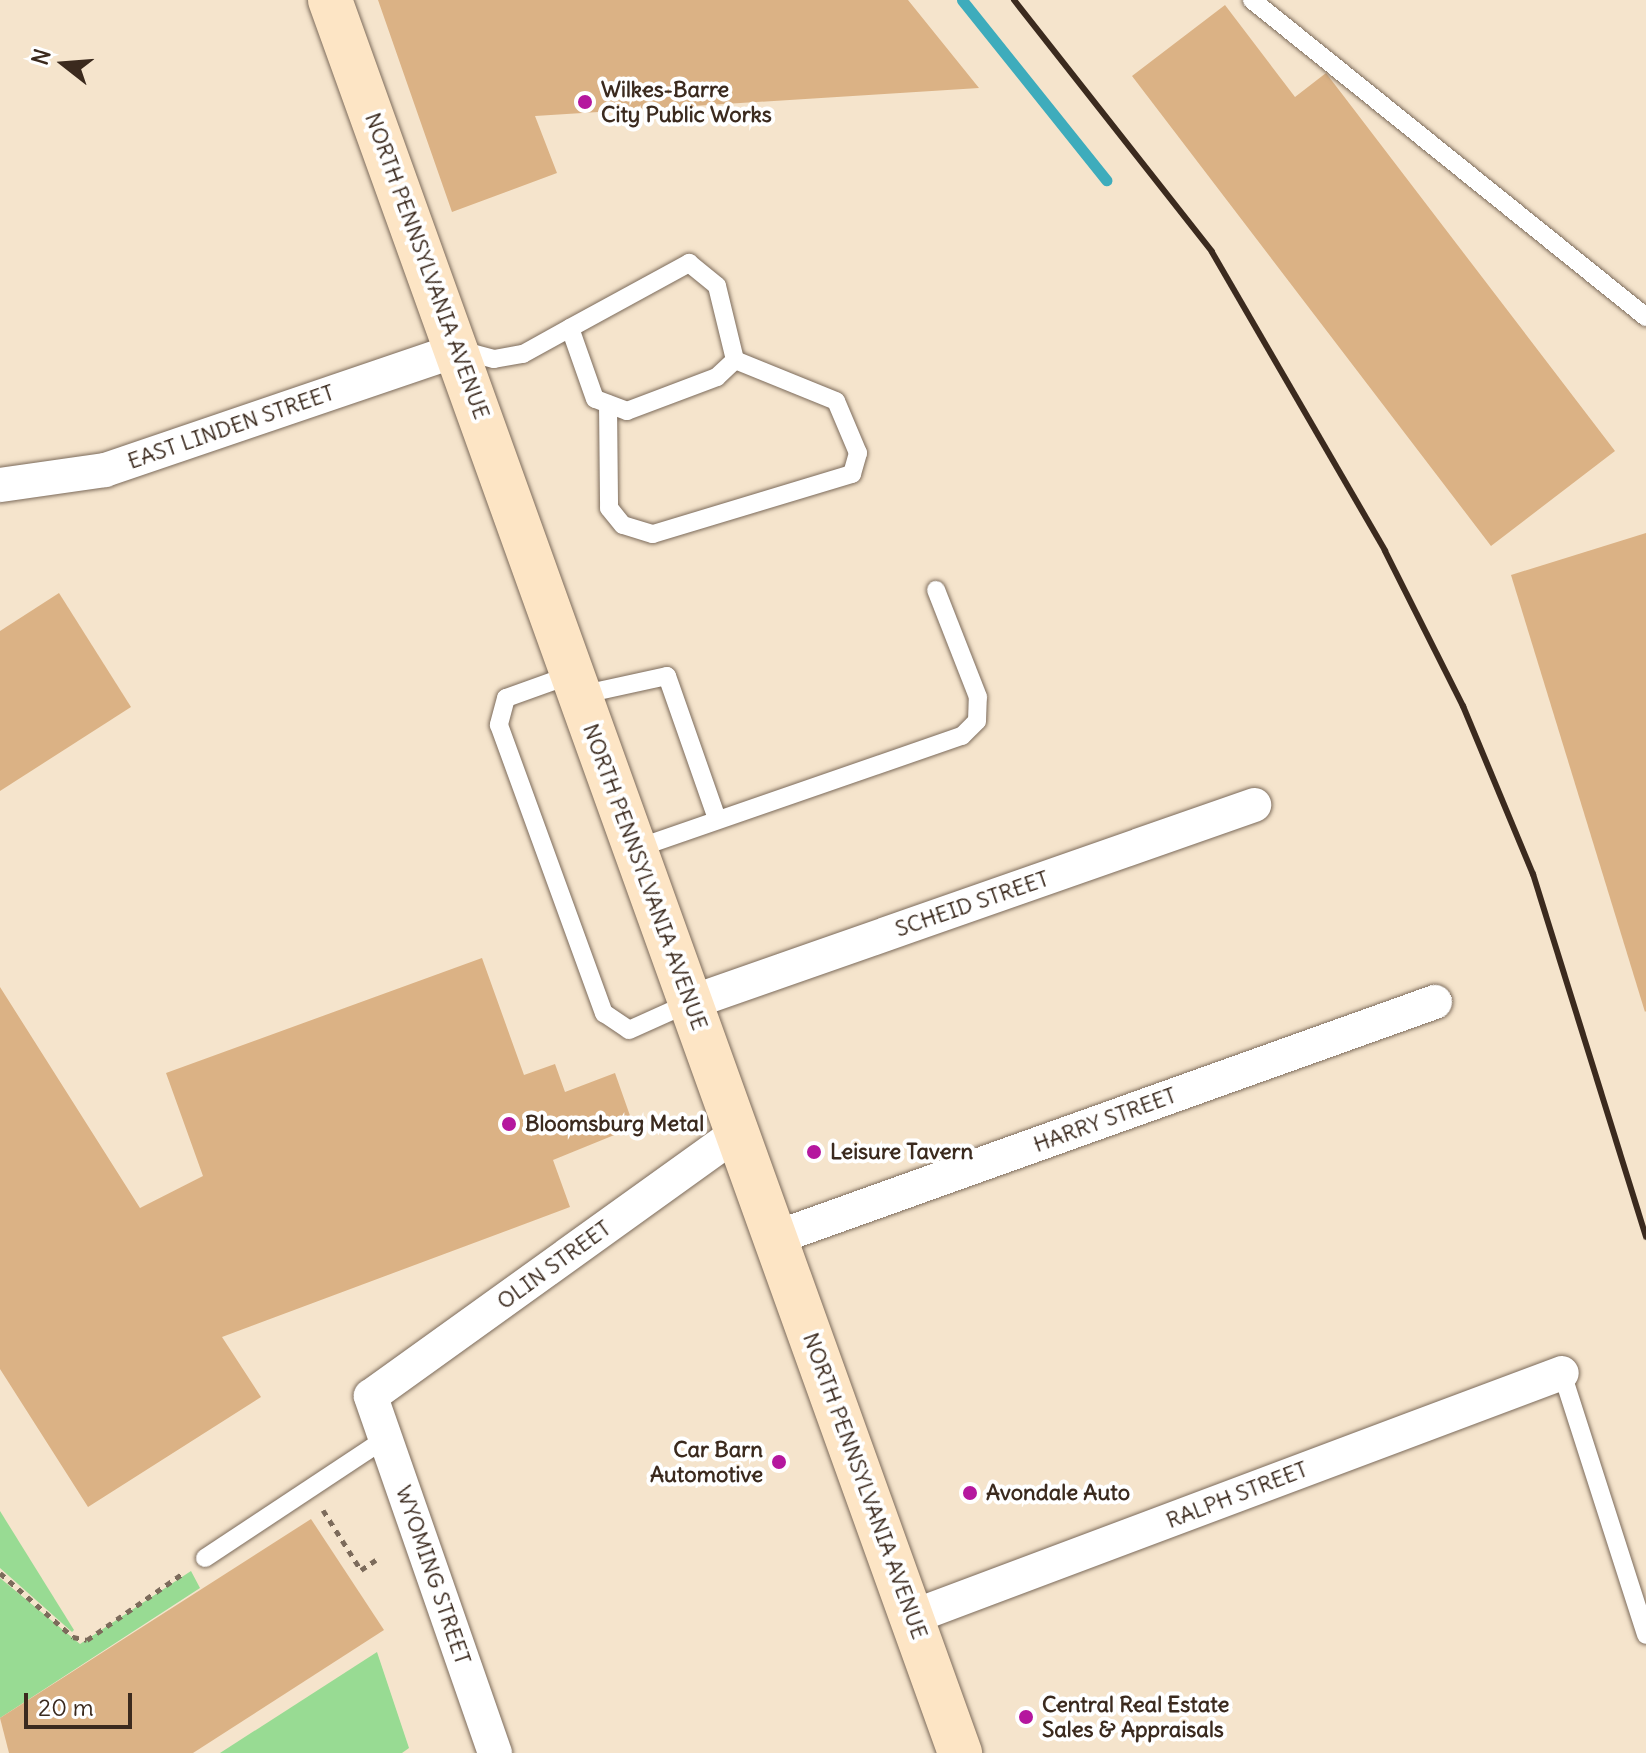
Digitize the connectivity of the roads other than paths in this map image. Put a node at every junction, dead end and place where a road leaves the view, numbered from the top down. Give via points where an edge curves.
1 (330, 0) edge
2 (1252, 0) edge
3 (1646, 317) edge
4 (570, 328) junction
5 (457, 350) junction
6 (735, 360) junction
7 (608, 404) junction
8 (0, 485) edge
9 (936, 590) dead end
10 (577, 685) junction
11 (1254, 805) dead end
12 (717, 819) junction
13 (635, 849) junction
14 (1435, 1002) dead end
15 (689, 1003) junction
16 (736, 1134) junction
17 (775, 1238) junction
18 (1562, 1373) joint
19 (371, 1396) joint
20 (386, 1438) junction
21 (198, 1563) road end
22 (912, 1617) junction
23 (1646, 1635) edge
24 (495, 1753) edge
25 (960, 1753) edge

1 - 5 street, NORTH PENNSYLVANIA AVENUE
2 - 3 lane
4 - 5 lane via 505,359
4 - 6 lane via 689,263 717,286
4 - 7 lane via 595,399
5 - 8 street, EAST LINDEN STREET via 105,470
5 - 10 street, NORTH PENNSYLVANIA AVENUE
6 - 7 lane via 717,377 627,411
6 - 7 lane via 836,401 858,453 852,474 653,534 623,525 609,508
9 - 12 lane via 978,697 977,721 962,736
10 - 12 lane via 667,676
10 - 13 street, NORTH PENNSYLVANIA AVENUE
10 - 15 lane via 506,698 499,725 604,1013 629,1030
11 - 15 street, SCHEID STREET
12 - 13 lane
13 - 15 street, NORTH PENNSYLVANIA AVENUE
14 - 17 street, HARRY STREET
15 - 16 street, NORTH PENNSYLVANIA AVENUE
16 - 17 street, NORTH PENNSYLVANIA AVENUE
16 - 19 street, OLIN STREET
17 - 22 street, NORTH PENNSYLVANIA AVENUE
18 - 22 street, RALPH STREET
18 - 23 lane
19 - 20 street, WYOMING STREET
20 - 21 lane
20 - 24 street, WYOMING STREET
22 - 25 street, NORTH PENNSYLVANIA AVENUE

